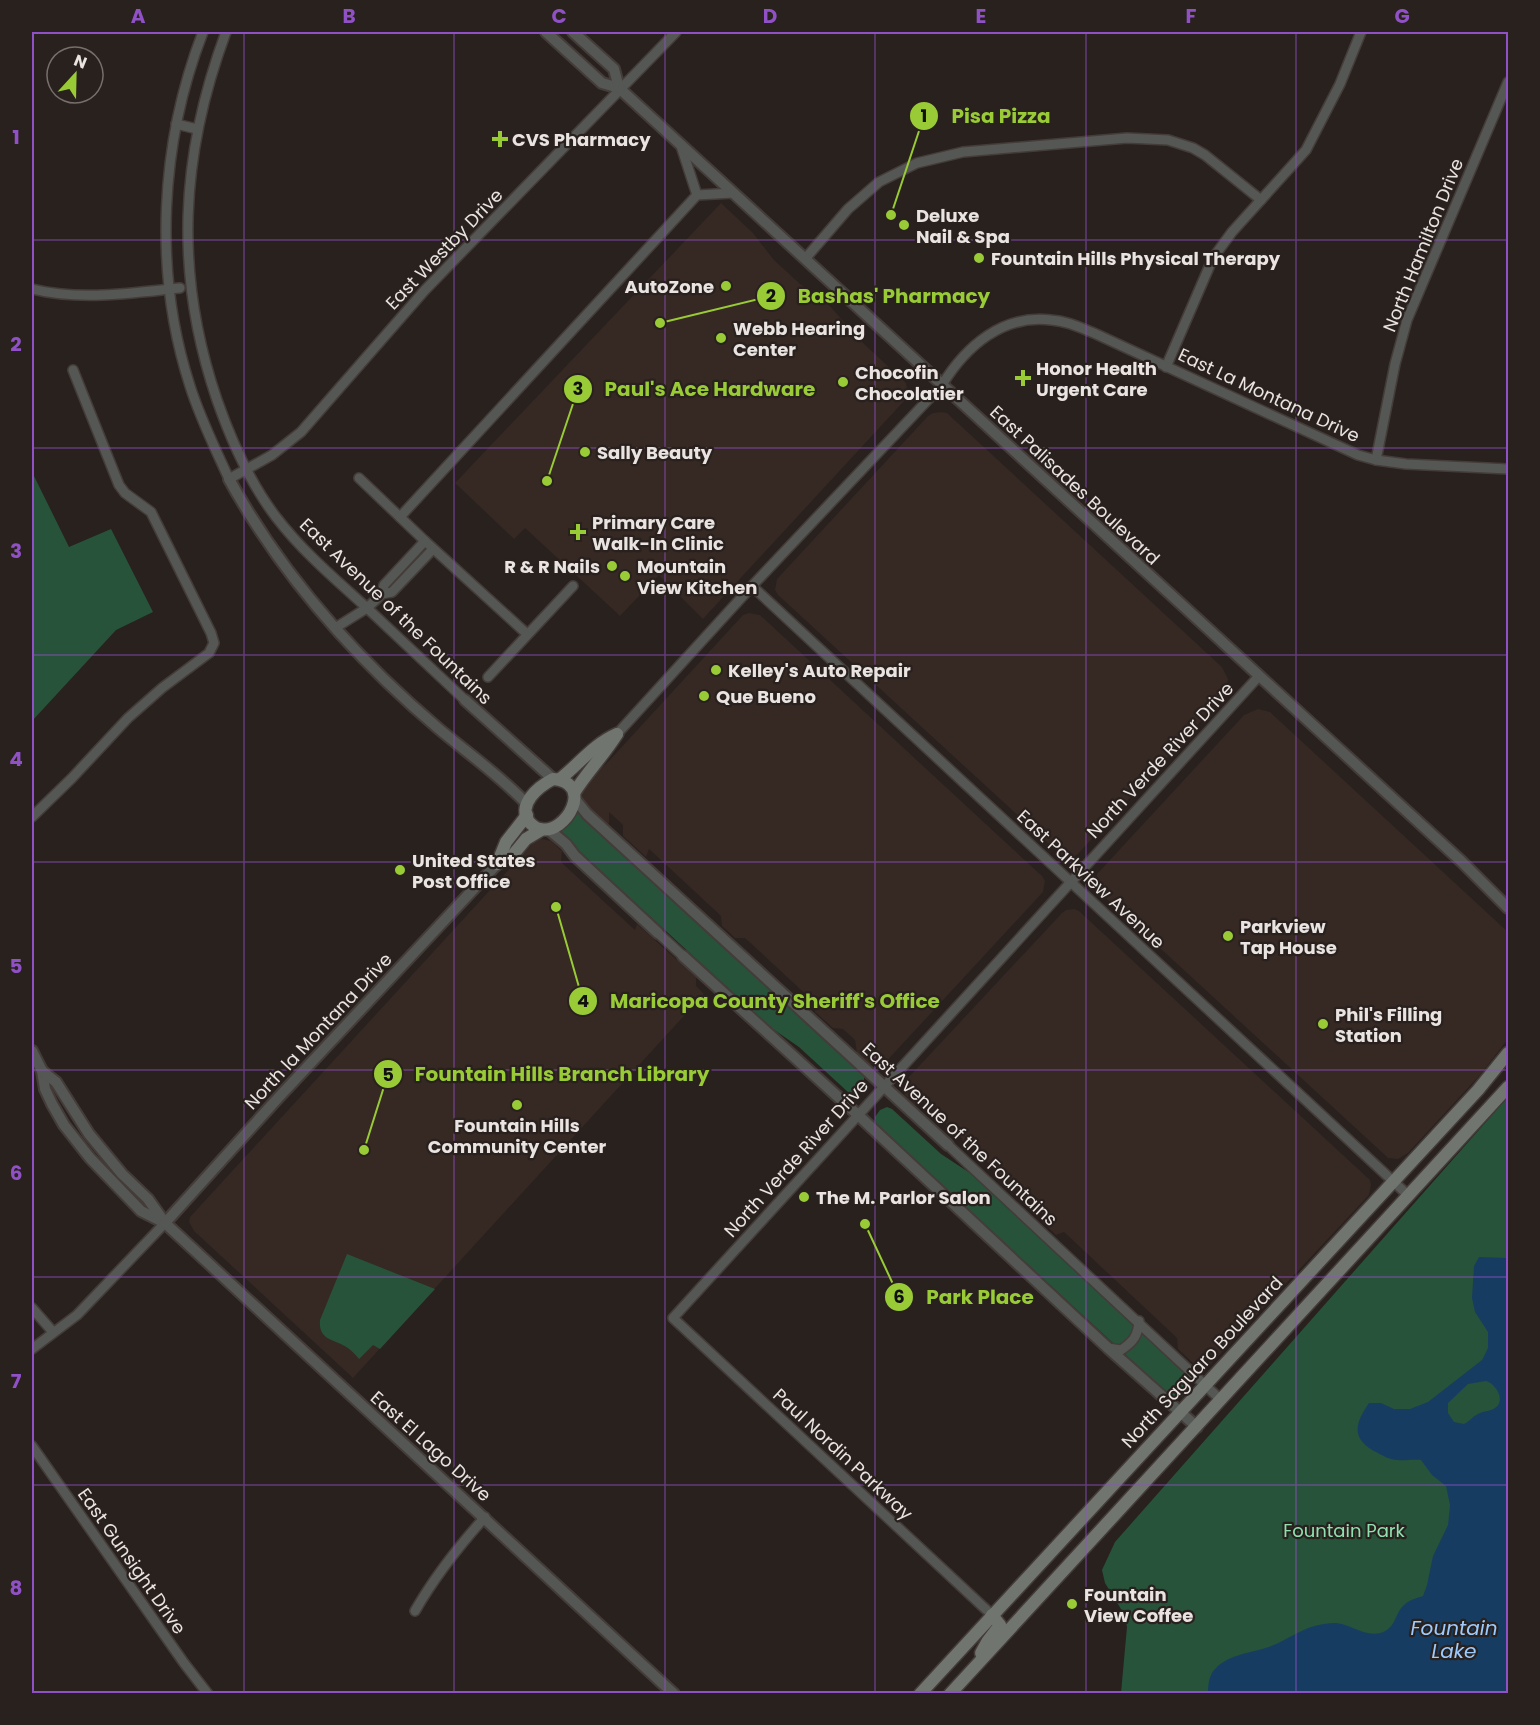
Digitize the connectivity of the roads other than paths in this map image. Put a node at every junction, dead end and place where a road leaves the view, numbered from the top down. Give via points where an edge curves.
1 (203, 32) edge
2 (226, 32) edge
3 (546, 32) edge
4 (573, 32) edge
5 (676, 32) edge
6 (1361, 32) edge
7 (1509, 82) edge
8 (619, 88) junction
9 (176, 124) junction
10 (197, 129) junction
11 (681, 145) junction
12 (733, 193) junction
13 (698, 195) junction
14 (1261, 200) junction
15 (805, 259) junction
16 (180, 288) dead end
17 (32, 289) edge
18 (169, 289) junction
19 (1166, 366) junction
20 (74, 370) dead end
21 (942, 385) junction
22 (1376, 460) junction
23 (248, 469) junction
24 (1509, 470) edge
25 (359, 478) dead end
26 (229, 479) junction
27 (400, 517) junction
28 (425, 541) junction
29 (433, 549) junction
30 (399, 568) junction
31 (407, 576) junction
32 (573, 586) dead end
33 (752, 586) junction
34 (382, 594) junction
35 (366, 608) junction
36 (335, 628) junction
37 (527, 634) junction
38 (1259, 676) junction
39 (488, 677) dead end
40 (465, 700) joint
41 (617, 734) junction
42 (556, 779) junction
43 (574, 796) junction
44 (526, 809) junction
45 (32, 817) edge
46 (545, 829) junction
47 (497, 864) junction
48 (1070, 882) junction
49 (1509, 908) edge
50 (658, 933) joint
51 (683, 956) joint
52 (32, 1052) edge
53 (1509, 1053) edge
54 (884, 1086) junction
55 (1509, 1088) edge
56 (858, 1115) junction
57 (948, 1145) joint
58 (1393, 1181) junction
59 (1410, 1196) junction
60 (165, 1223) junction
61 (32, 1308) edge
62 (673, 1318) joint
63 (1139, 1321) junction
64 (54, 1332) junction
65 (1108, 1348) junction
66 (32, 1349) edge
67 (1205, 1385) junction
68 (1221, 1400) junction
69 (1180, 1413) junction
70 (1197, 1427) junction
71 (32, 1446) edge
72 (485, 1517) junction
73 (415, 1611) dead end
74 (992, 1615) junction
75 (976, 1665) junction
76 (208, 1694) edge
77 (674, 1694) edge
78 (920, 1694) edge
79 (950, 1694) edge

1 - 9 street
2 - 10 street, East Avenue of the Fountains
3 - 8 street, East Palisades Boulevard via 602,83
4 - 8 street, East Palisades Boulevard via 614,69
5 - 8 street, East Westby Drive
6 - 14 street via 1306,150
7 - 22 street, North Hamilton Drive via 1407,320
8 - 11 street, East Palisades Boulevard
8 - 23 street, East Westby Drive via 425,290 317,415 288,444
9 - 10 street
9 - 18 street via 166,208
10 - 23 street, East Avenue of the Fountains via 188,208 193,308 213,389
11 - 12 street, East Palisades Boulevard
11 - 13 street
12 - 13 street
12 - 15 street, East Palisades Boulevard
13 - 27 street
14 - 15 street via 1205,155 1168,140 1127,138 963,152 917,163 879,182 848,209
14 - 19 street via 1213,258
15 - 21 street, East Palisades Boulevard
16 - 18 street
17 - 18 street via 77,296
18 - 26 street via 189,384
19 - 21 street, East La Montana Drive via 1069,324 1031,319 1001,327 983,339 955,365
19 - 22 street, East La Montana Drive
20 - 45 street via 119,484 125,494 151,512 214,643 213,648 128,718
21 - 33 street
21 - 38 street, East Palisades Boulevard
22 - 24 street, East La Montana Drive
23 - 26 street, East Westby Drive
23 - 35 street, East Avenue of the Fountains via 288,532
25 - 27 street
26 - 36 street via 275,556
27 - 28 street
28 - 29 street
28 - 30 street
29 - 31 street
29 - 37 street
30 - 31 street
30 - 34 street via 384,585
31 - 34 street via 392,592
32 - 37 street
33 - 41 street
33 - 48 street, East Parkview Avenue
34 - 35 street
35 - 36 street
35 - 40 street, East Avenue of the Fountains
36 - 44 street via 439,729 496,774
37 - 39 street
38 - 48 street, North Verde River Drive
38 - 49 street, East Palisades Boulevard
40 - 42 street, East Avenue of the Fountains
41 - 42 main road via 602,741 574,769
41 - 43 main road
42 - 43 main road via 569,783
42 - 44 main road via 535,792
43 - 46 main road via 567,816
43 - 54 street, East Avenue of the Fountains via 587,814
44 - 46 main road via 532,825
44 - 47 main road
46 - 47 main road via 526,839 512,856
46 - 50 street via 566,844
47 - 60 street, North la Montana Drive
48 - 54 street, North Verde River Drive
48 - 58 street, East Parkview Avenue
50 - 51 street
51 - 56 street
52 - 60 street, East El Lago Drive via 89,1134
53 - 58 main road, North Saguaro Boulevard
54 - 56 street, North Verde River Drive
54 - 57 street, East Avenue of the Fountains
55 - 59 main road
56 - 62 street, North Verde River Drive
56 - 65 street
57 - 63 street, East Avenue of the Fountains
58 - 59 street, East Parkview Avenue
58 - 67 main road, North Saguaro Boulevard
59 - 68 main road
60 - 64 street via 77,1315
60 - 72 street, East El Lago Drive
61 - 64 street
62 - 74 street, Paul Nordin Parkway
63 - 65 street via 1136,1337 1130,1344 1121,1350
63 - 67 street, East Avenue of the Fountains
64 - 66 street
65 - 69 street
67 - 68 street, East Avenue of the Fountains
67 - 69 main road, North Saguaro Boulevard
68 - 70 main road
69 - 70 street
69 - 74 main road, North Saguaro Boulevard
70 - 75 main road
71 - 76 street, East Gunsight Drive
72 - 73 street via 433,1579
72 - 77 street, East El Lago Drive
74 - 75 main road via 1000,1625
74 - 78 main road, North Saguaro Boulevard
75 - 79 main road

